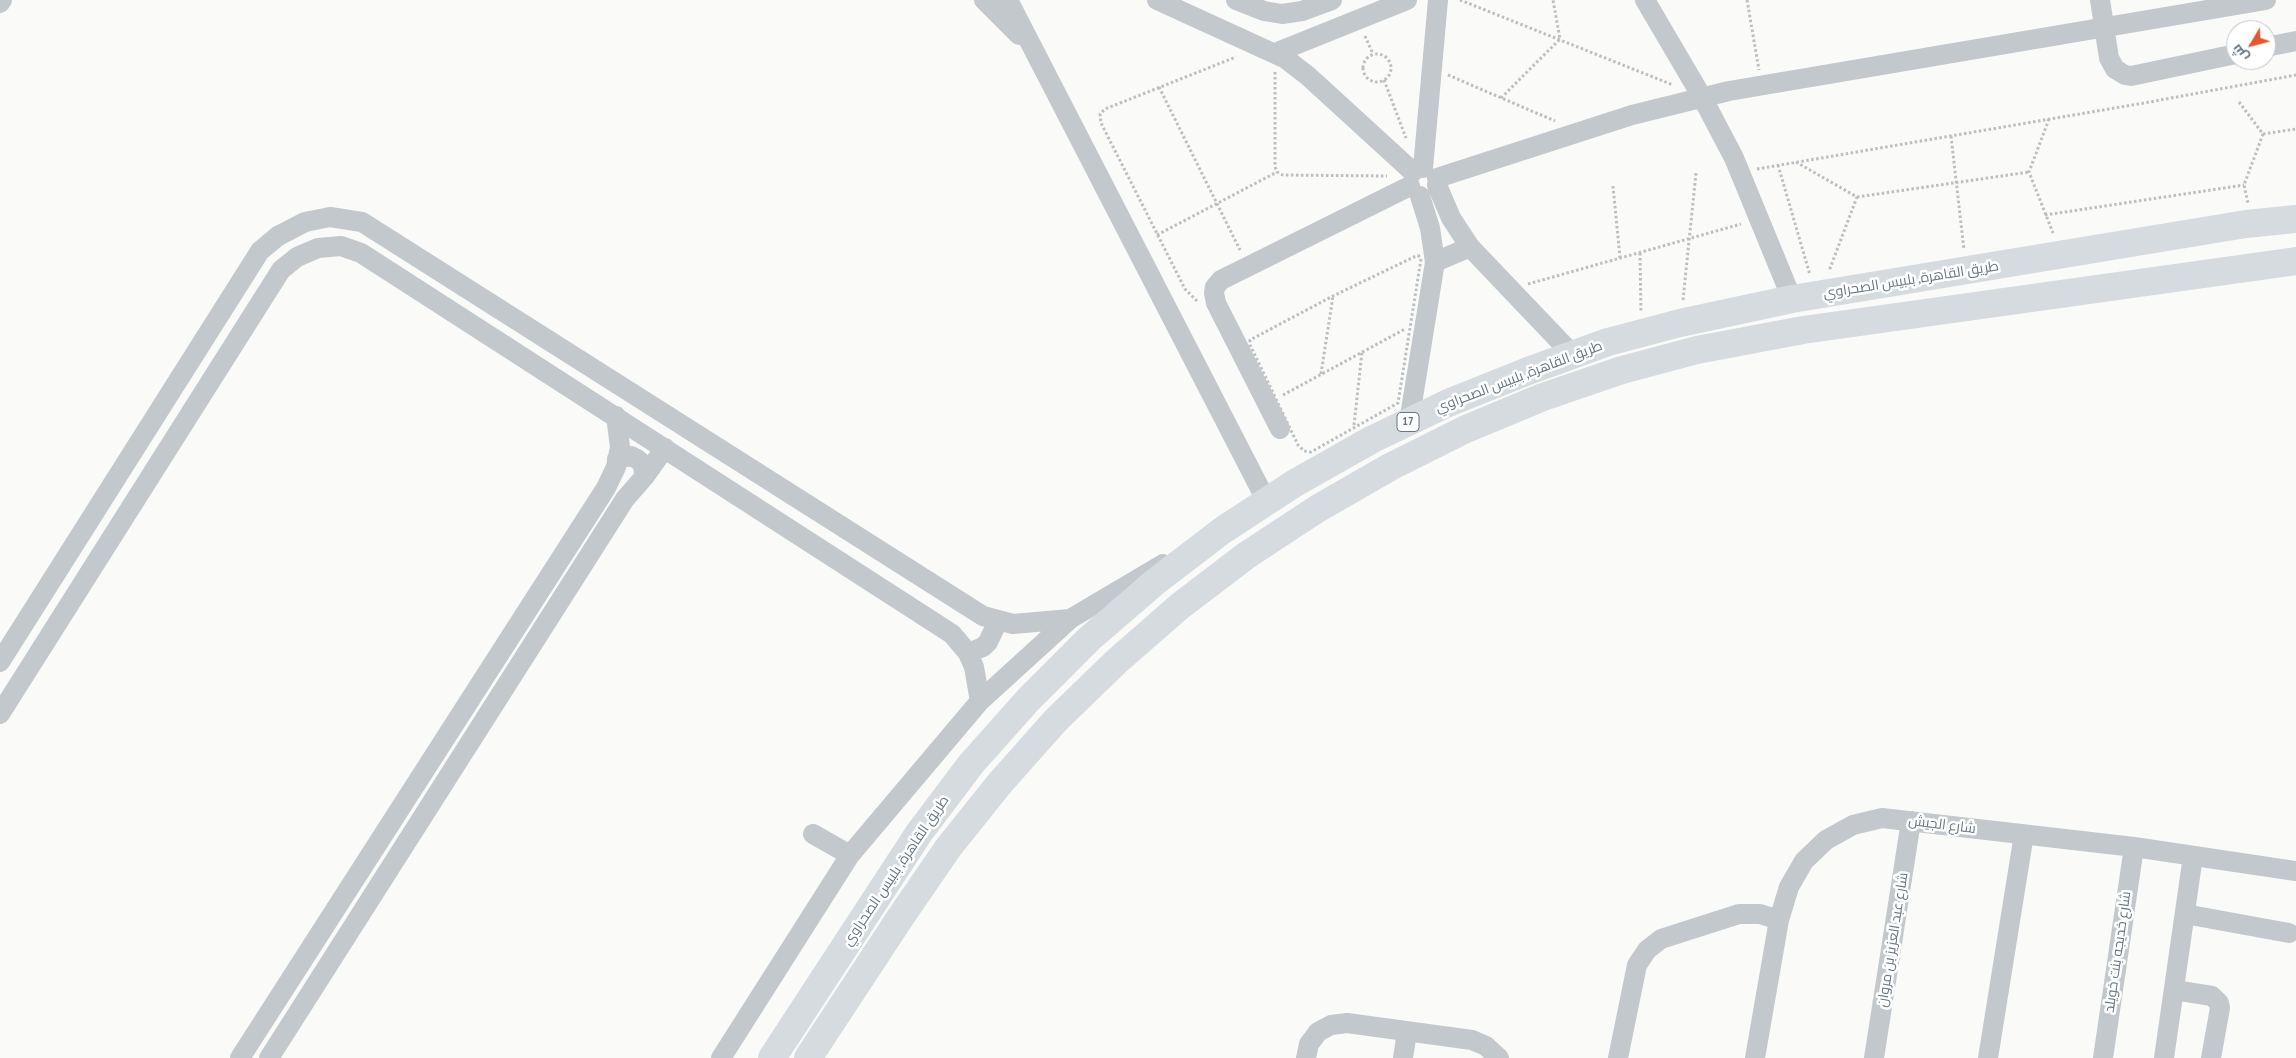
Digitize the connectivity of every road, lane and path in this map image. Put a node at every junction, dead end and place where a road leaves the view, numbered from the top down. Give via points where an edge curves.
1 (984, 0) edge
2 (1008, 0) edge
3 (1157, 0) edge
4 (1236, 0) edge
5 (1332, 0) edge
6 (1407, 0) edge
7 (1438, 0) edge
8 (1460, 0) edge
9 (1553, 0) edge
10 (1645, 0) edge
11 (1747, 0) edge
12 (2100, 0) edge
13 (2266, 0) edge
14 (2104, 28) junction
15 (1560, 39) junction
16 (2296, 41) edge
17 (1028, 43) junction
18 (2276, 45) edge
19 (1267, 50) junction
20 (2226, 56) edge
21 (1431, 68) junction
22 (2296, 74) edge
23 (1384, 80) junction
24 (1762, 85) junction
25 (1159, 88) junction
26 (1702, 97) junction
27 (1501, 98) junction
28 (2239, 102) dead end
29 (2049, 119) junction
30 (2296, 129) edge
31 (1579, 132) junction
32 (2263, 134) junction
33 (1951, 136) junction
34 (1796, 162) junction
35 (1778, 165) junction
36 (1277, 172) junction
37 (2029, 172) junction
38 (1696, 173) dead end
39 (1753, 174) dead end
40 (1421, 179) junction
41 (1956, 182) junction
42 (2244, 185) junction
43 (1613, 186) dead end
44 (1857, 197) junction
45 (1217, 203) junction
46 (2045, 215) junction
47 (1759, 219) junction
48 (2296, 219) edge
49 (2249, 224) junction
50 (1158, 235) junction
51 (1690, 239) junction
52 (1470, 247) junction
53 (1640, 253) junction
54 (2061, 255) junction
55 (1620, 258) junction
56 (2296, 261) edge
57 (1435, 262) junction
58 (1248, 266) junction
59 (2252, 267) junction
60 (1966, 270) junction
61 (448, 276) junction
62 (1809, 288) junction
63 (1509, 289) junction
64 (1333, 296) junction
65 (481, 297) junction
66 (436, 301) junction
67 (1216, 303) junction
68 (468, 321) junction
69 (1418, 322) junction
70 (1680, 323) junction
71 (1642, 333) junction
72 (1362, 352) junction
73 (1573, 355) junction
74 (1321, 374) junction
75 (1272, 402) junction
76 (616, 416) junction
77 (1409, 422) junction
78 (1354, 428) junction
79 (1280, 429) dead end
80 (665, 448) junction
81 (617, 459) junction
82 (646, 476) junction
83 (1267, 502) junction
84 (1223, 530) junction
85 (1070, 618) junction
86 (998, 621) junction
87 (968, 653) junction
88 (0, 662) edge
89 (980, 701) junction
90 (0, 714) edge
91 (1911, 821) junction
92 (813, 834) dead end
93 (2024, 834) junction
94 (2134, 847) junction
95 (850, 855) junction
96 (2193, 856) junction
97 (2296, 871) edge
98 (2185, 914) junction
99 (1780, 920) junction
100 (2289, 933) dead end
101 (2174, 990) junction
102 (1408, 1032) junction
103 (240, 1058) edge
104 (269, 1058) edge
105 (721, 1058) edge
106 (772, 1058) edge
107 (808, 1058) edge
108 (1306, 1058) edge
109 (1403, 1058) edge
110 (1499, 1058) edge
111 (1618, 1058) edge
112 (1754, 1058) edge
113 (1874, 1058) edge
114 (1988, 1058) edge
115 (2103, 1058) edge
116 (2164, 1058) edge
117 (2211, 1058) edge

1 - 17 street
2 - 17 street
3 - 19 street
4 - 5 street via 1282,14 1302,11
6 - 19 street
7 - 21 street
8 - 15 path
9 - 15 path
10 - 26 street
11 - 24 path
12 - 14 street
13 - 14 street
14 - 20 street via 2111,64 2126,75
14 - 24 street
15 - 26 path
15 - 27 path
16 - 18 street
17 - 83 street
19 - 25 path
19 - 36 path
19 - 40 street via 1308,76
21 - 27 path
21 - 40 street
22 - 29 path
23 - 23 path via 1390,72 1390,62 1383,55 1372,54 1364,62 1364,74 1372,81
23 - 40 path
24 - 26 street
25 - 45 path
25 - 50 path via 1105,109 1099,119
26 - 31 street
26 - 47 street via 1734,158
27 - 31 path
28 - 32 path
29 - 33 path
29 - 37 path
30 - 32 path
31 - 40 street
32 - 42 path
33 - 34 path
33 - 41 path
34 - 35 path
34 - 44 path
35 - 39 path via 1758,168
35 - 62 path
36 - 40 path via 1283,175
36 - 45 path
37 - 41 path
37 - 46 path
38 - 51 path
40 - 52 street
40 - 57 street
40 - 58 street
41 - 44 path
41 - 60 path
42 - 46 path
42 - 49 path
43 - 55 path
44 - 62 path
45 - 50 path
45 - 58 path
46 - 54 path
47 - 51 path
47 - 62 street
48 - 49 highway, طريق القاهرة, بلبيس الصحراوي / 17
49 - 54 highway, طريق القاهرة, بلبيس الصحراوي / 17
49 - 59 highway via 2260,239 2262,249
50 - 67 path via 1190,296 1203,303
51 - 53 path
51 - 70 path
52 - 57 street
52 - 63 street
53 - 55 path
53 - 71 path
54 - 60 highway, طريق القاهرة, بلبيس الصحراوي / 17
55 - 63 path
56 - 59 highway, طريق القاهرة, بلبيس الصحراوي / 17
57 - 69 street
58 - 67 street via 1217,283
59 - 107 highway, طريق القاهرة, بلبيس الصحراوي / 17 via 1803,330 1697,350 1543,396 1390,467 1317,509 1202,589 1117,661 1056,720 1000,782 948,848
60 - 62 highway, طريق القاهرة, بلبيس الصحراوي / 17
61 - 65 street
61 - 66 street via 448,288
61 - 88 street via 362,222 330,217 305,222 278,236 260,251
62 - 70 highway, طريق القاهرة, بلبيس الصحراوي / 17
63 - 73 street
64 - 69 path via 1418,255 1421,259
64 - 74 path
64 - 75 path via 1250,340
65 - 68 street via 472,300 468,307
65 - 86 street via 983,616
66 - 68 street
66 - 90 street via 361,253 341,246 318,248 297,257 281,270
67 - 75 street
68 - 76 street
69 - 72 path
69 - 77 street
69 - 78 path via 1398,403
70 - 71 highway, طريق القاهرة, بلبيس الصحراوي / 17
71 - 73 highway, طريق القاهرة, بلبيس الصحراوي / 17
72 - 74 path
72 - 78 path
73 - 77 highway, طريق القاهرة, بلبيس الصحراوي / 17 via 1448,403
74 - 75 path
75 - 78 path via 1304,451 1311,452
75 - 79 street
76 - 80 street
76 - 81 street via 620,447
77 - 83 highway, طريق القاهرة, بلبيس الصحراوي / 17 via 1371,440
80 - 82 street
80 - 87 street via 952,634
81 - 82 street via 631,456 637,459 642,463
81 - 103 street via 606,488
82 - 104 street via 625,499
83 - 84 highway, طريق القاهرة, بلبيس الصحراوي / 17
84 - 85 street
84 - 106 highway, طريق القاهرة, بلبيس الصحراوي / 17 via 1155,582 1090,639 1028,700 971,764 919,833
85 - 86 street via 1014,624
85 - 89 street
86 - 87 street via 988,642
87 - 89 street via 974,666
89 - 95 street
91 - 93 street, شارع الجيش
91 - 99 street, شارع الجيش via 1882,818 1853,825 1826,840 1804,861 1789,887
91 - 113 street, شارع عبد العزيز بن مروان
92 - 95 street
93 - 94 street, شارع الجيش
93 - 114 street
94 - 96 street, شارع الجيش
94 - 115 street, شارع خديجه بنت خويلد
95 - 105 street
96 - 97 street, شارع الجيش
96 - 98 street
98 - 100 street
98 - 101 street
99 - 111 street via 1760,914 1719,918 1661,939 1647,950 1638,965
99 - 112 street, شارع الجيش
101 - 116 street
101 - 117 street via 2212,996 2219,1003
102 - 108 street via 1347,1023 1332,1025 1318,1032 1309,1044
102 - 109 street
102 - 110 street via 1472,1040 1486,1046

